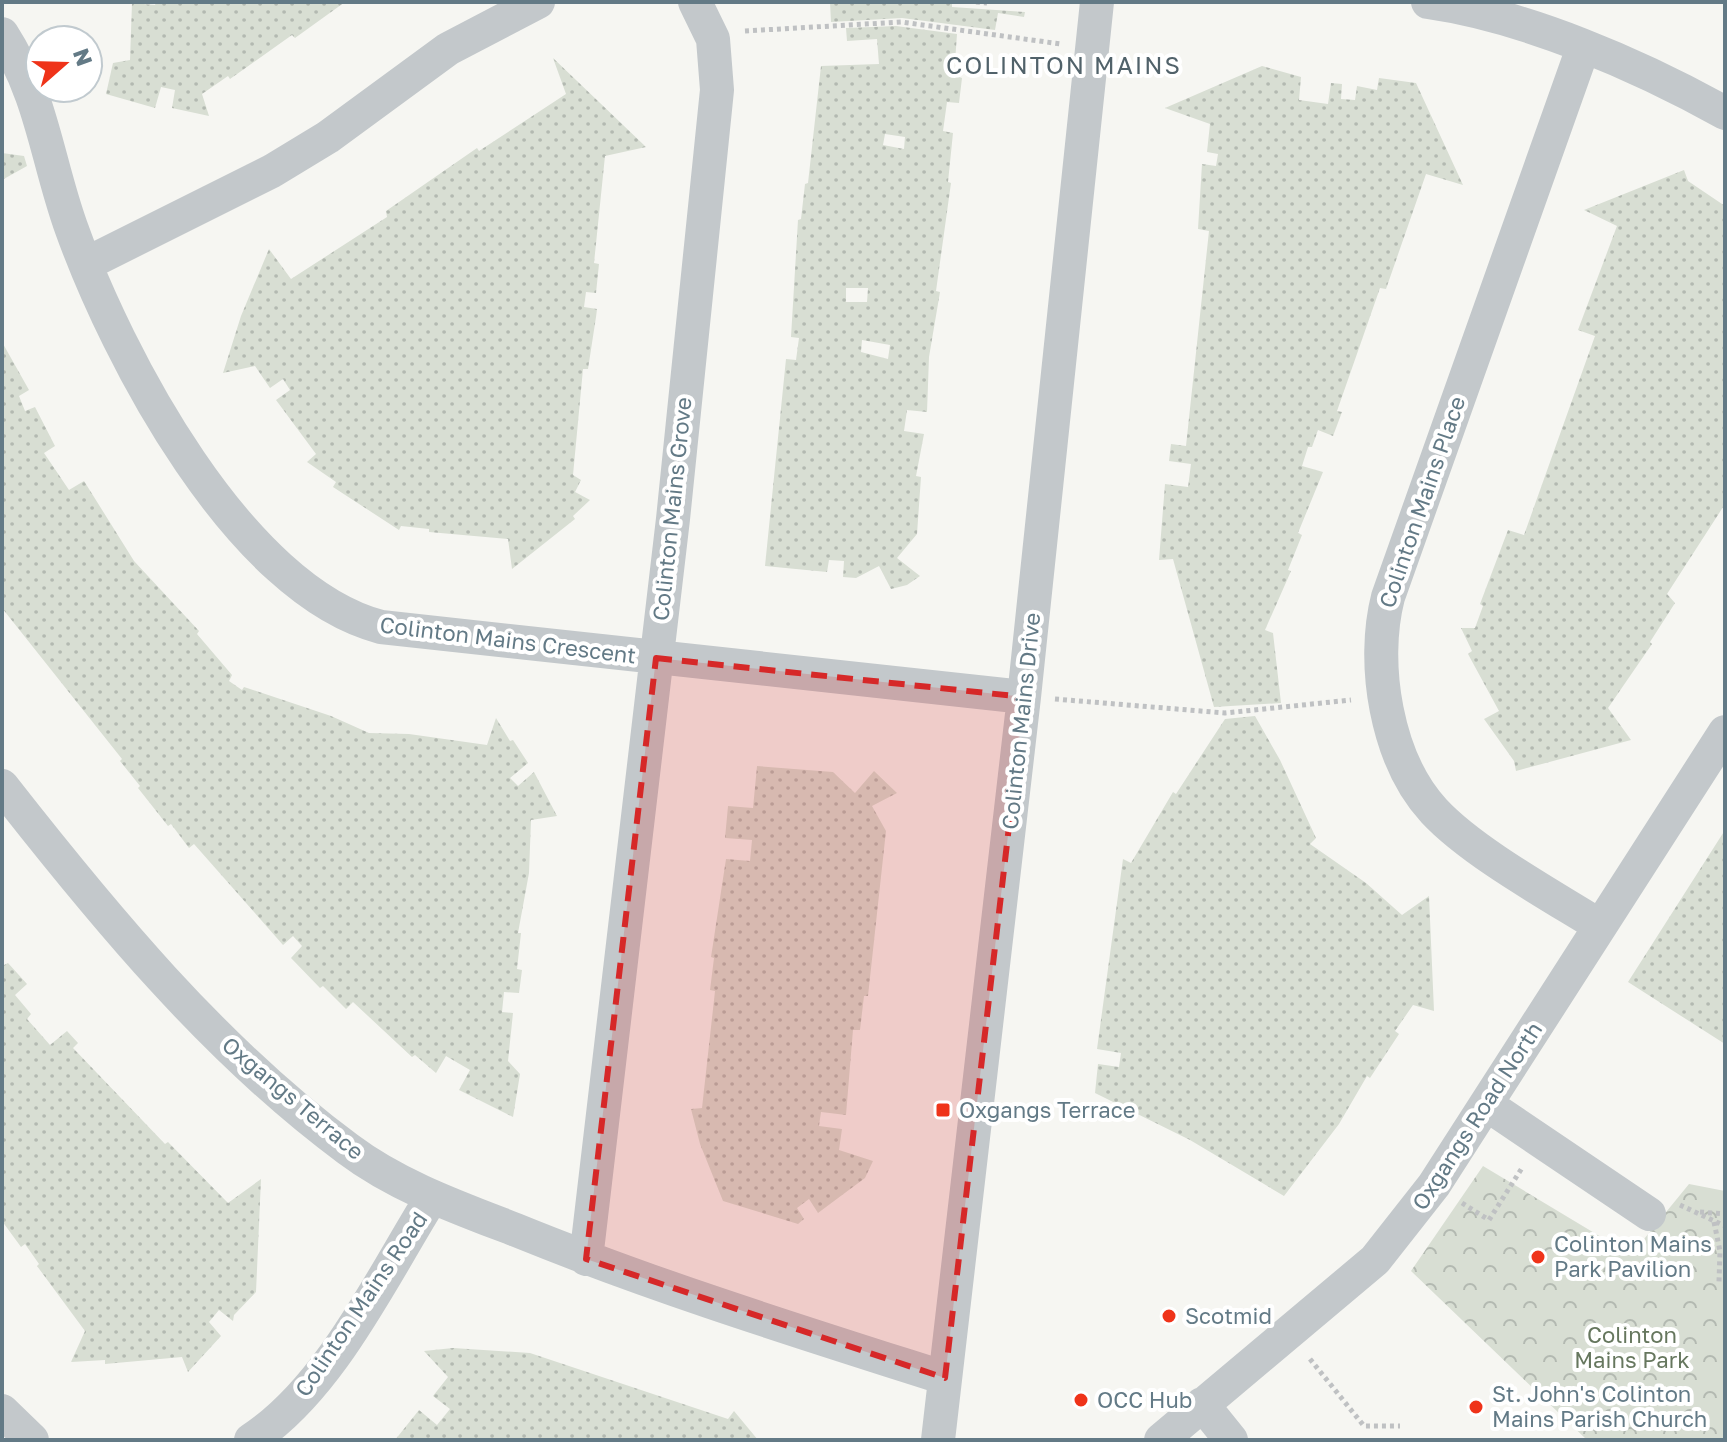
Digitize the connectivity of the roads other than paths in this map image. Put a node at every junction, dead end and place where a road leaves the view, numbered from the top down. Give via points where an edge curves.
1 (538, 2) edge
2 (695, 2) edge
3 (1097, 2) edge
4 (1428, 2) edge
5 (2, 34) edge
6 (1583, 48) junction
7 (1725, 113) edge
8 (86, 264) junction
9 (656, 658) junction
10 (1024, 697) junction
11 (1725, 732) edge
12 (2, 786) edge
13 (1600, 926) junction
14 (1486, 1104) junction
15 (432, 1197) junction
16 (1649, 1214) dead end
17 (586, 1259) junction
18 (945, 1378) junction
19 (1202, 1404) junction
20 (2, 1411) edge
21 (32, 1440) edge
22 (251, 1440) edge
23 (938, 1440) edge
24 (1161, 1440) edge
25 (1231, 1440) edge

1 - 8 street via 448,49 272,171
2 - 9 street, Colinton Mains Grove via 713,39 717,90
3 - 10 street, Colinton Mains Drive
4 - 6 street via 1506,20
5 - 8 street, Colinton Mains Crescent via 31,85
6 - 7 street
6 - 13 street, Colinton Mains Place via 1388,597 1381,655 1384,697 1399,749 1434,811 1499,862
8 - 9 street, Colinton Mains Crescent via 120,344 174,433 257,545 316,600 381,627
9 - 10 street, Colinton Mains Crescent
9 - 17 street, Colinton Mains Grove
10 - 18 street, Colinton Mains Drive
11 - 13 street, Oxgangs Road North
12 - 15 street, Oxgangs Terrace via 88,893 211,1028 349,1150
13 - 14 street, Oxgangs Road North
14 - 16 street
14 - 19 street, Oxgangs Road North via 1434,1185 1375,1260
15 - 17 street, Oxgangs Terrace
15 - 22 street, Colinton Mains Road via 328,1360 290,1409
17 - 18 street, Oxgangs Terrace
18 - 23 street, Colinton Mains Drive
19 - 24 street, Oxgangs Road North
19 - 25 street
20 - 21 street

